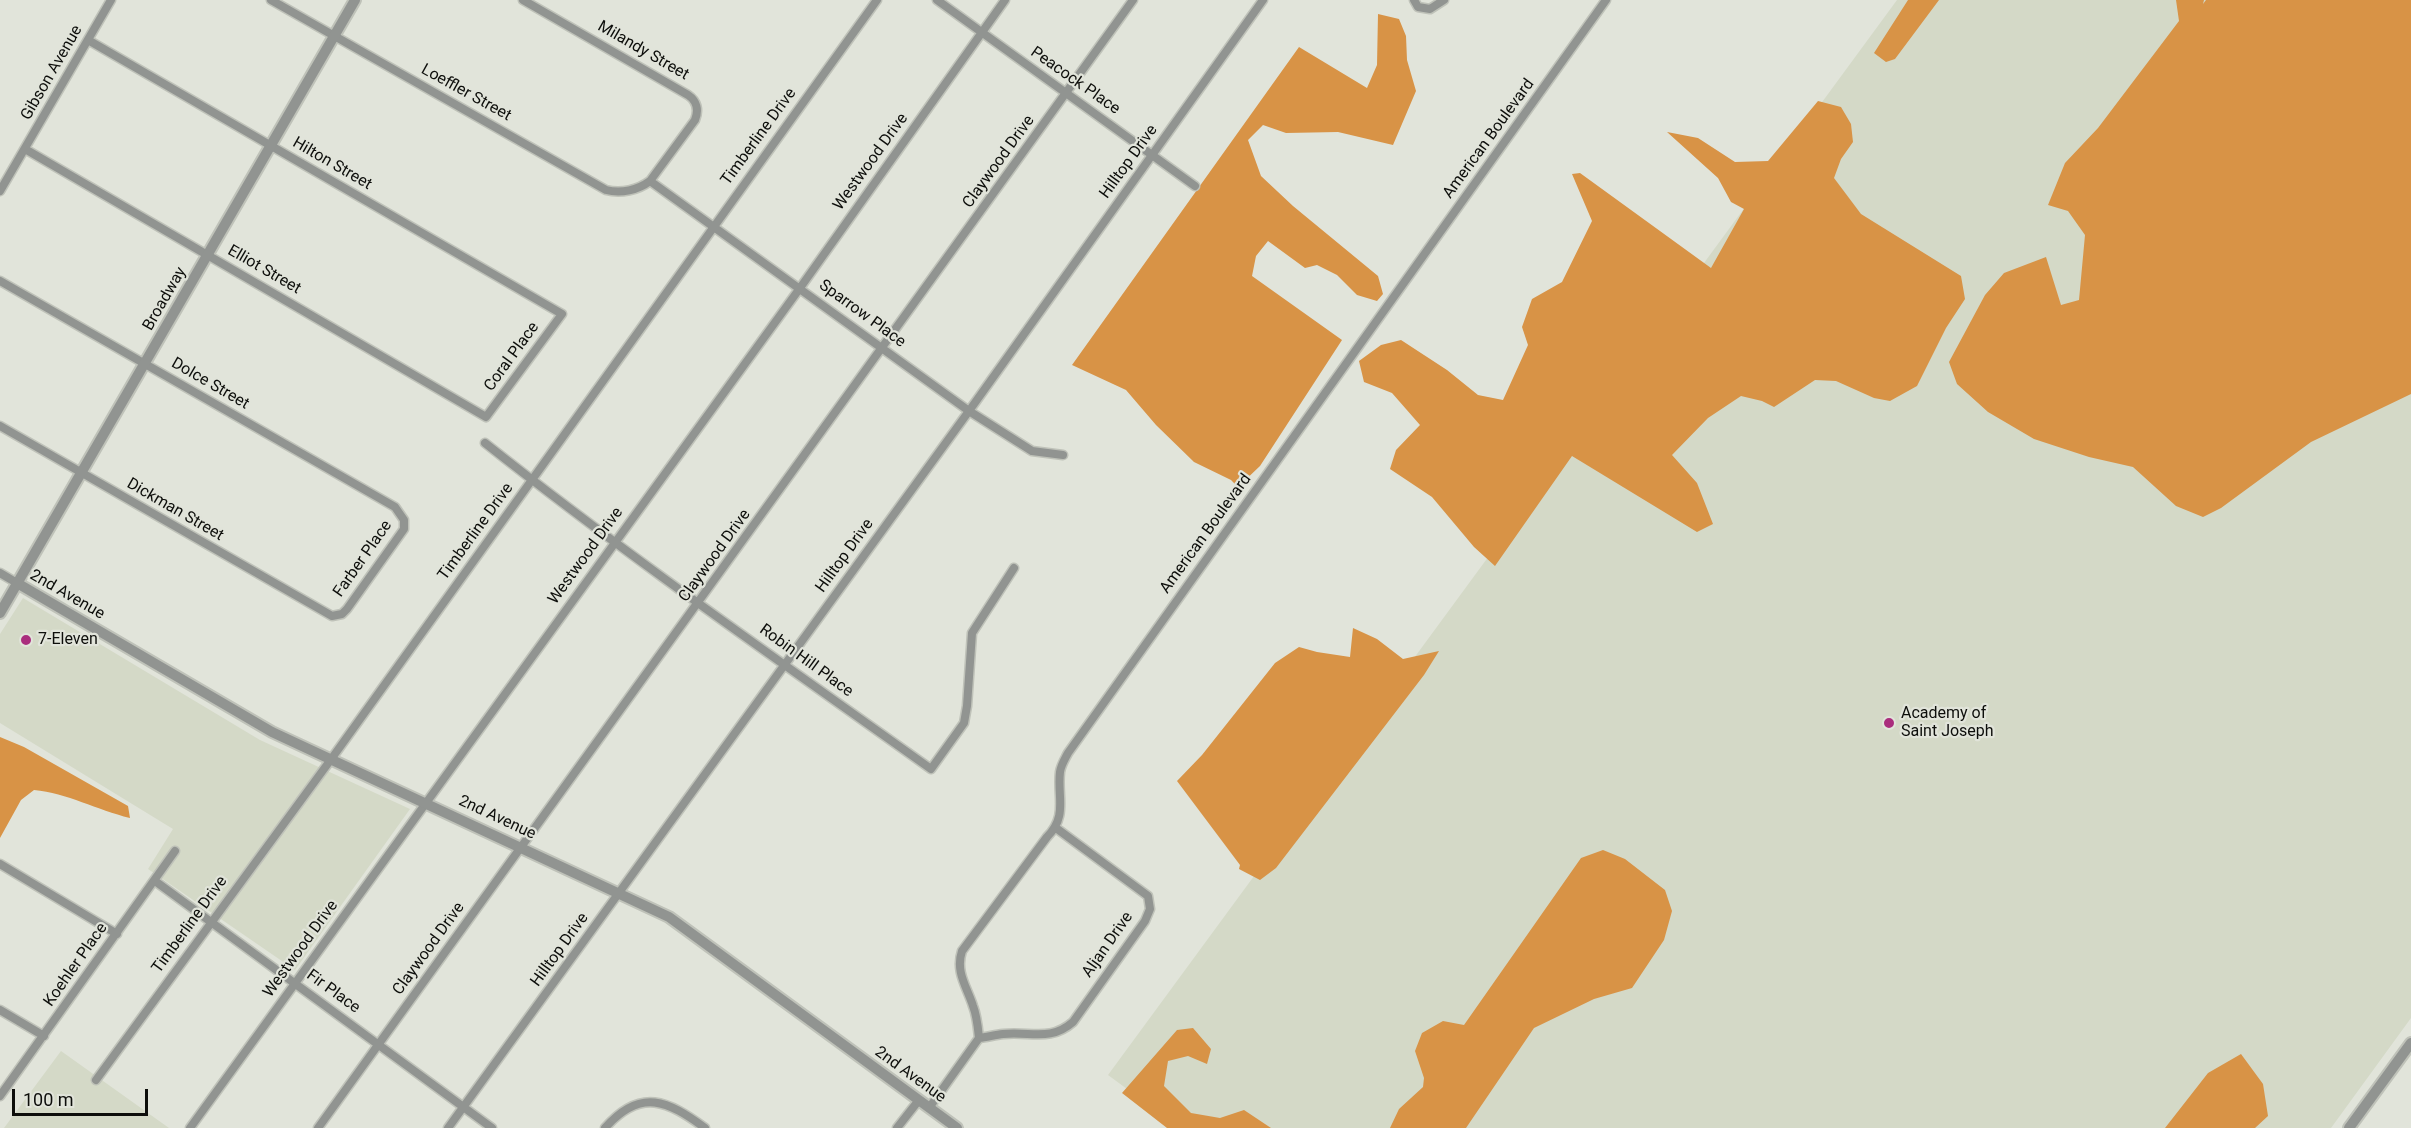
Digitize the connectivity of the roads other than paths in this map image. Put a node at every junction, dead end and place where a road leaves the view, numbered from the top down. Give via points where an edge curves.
1 (111, 0) edge
2 (271, 0) edge
3 (355, 0) edge
4 (523, 0) edge
5 (877, 0) edge
6 (937, 0) edge
7 (1005, 0) edge
8 (1133, 0) edge
9 (1263, 0) edge
10 (1414, 0) edge
11 (1444, 0) edge
12 (1606, 0) edge
13 (982, 33) junction
14 (334, 37) junction
15 (88, 40) junction
16 (1066, 93) junction
17 (271, 146) junction
18 (25, 149) junction
19 (1153, 154) junction
20 (650, 181) junction
21 (1196, 186) dead end
22 (0, 191) edge
23 (715, 226) junction
24 (208, 254) junction
25 (0, 281) edge
26 (800, 288) junction
27 (562, 314) joint
28 (884, 348) junction
29 (145, 364) junction
30 (969, 411) junction
31 (486, 417) joint
32 (0, 426) edge
33 (485, 443) dead end
34 (1063, 455) dead end
35 (81, 472) junction
36 (531, 480) junction
37 (402, 516) joint
38 (616, 542) junction
39 (1014, 568) dead end
40 (0, 573) edge
41 (17, 583) junction
42 (699, 603) junction
43 (0, 613) edge
44 (337, 616) joint
45 (785, 664) junction
46 (332, 758) junction
47 (427, 802) junction
48 (1056, 828) junction
49 (522, 847) junction
50 (175, 851) dead end
51 (0, 864) edge
52 (155, 881) junction
53 (620, 894) junction
54 (211, 922) junction
55 (117, 934) junction
56 (295, 983) junction
57 (0, 1010) edge
58 (45, 1036) junction
59 (979, 1038) junction
60 (2411, 1042) edge
61 (379, 1044) junction
62 (96, 1080) dead end
63 (0, 1096) edge
64 (918, 1100) junction
65 (463, 1107) junction
66 (929, 1108) junction
67 (190, 1128) edge
68 (318, 1128) edge
69 (448, 1128) edge
70 (492, 1128) edge
71 (606, 1128) edge
72 (705, 1128) edge
73 (897, 1128) edge
74 (957, 1128) edge
75 (2349, 1128) edge

1 - 15 street, Gibson Avenue
2 - 14 street, Loeffler Street
3 - 14 street, Broadway
4 - 20 street, Milandy Street via 693,99 697,109 695,120
5 - 23 street, Timberline Drive
6 - 13 street, Peacock Place
7 - 13 street, Westwood Drive
8 - 16 street, Claywood Drive
9 - 19 street, Hilltop Drive
10 - 11 street via 1418,7 1430,9
12 - 48 street, American Boulevard via 1068,753 1061,768 1062,802
13 - 16 street, Peacock Place
13 - 26 street, Westwood Drive
14 - 17 street, Broadway
14 - 20 street, Loeffler Street via 606,190 628,190
15 - 17 street, Hilton Street
15 - 18 street, Gibson Avenue
16 - 19 street, Peacock Place
16 - 28 street, Claywood Drive
17 - 24 street, Broadway
17 - 27 street, Hilton Street
18 - 22 street, Gibson Avenue
18 - 24 street, Elliot Street
19 - 21 street, Peacock Place
19 - 30 street, Hilltop Drive
20 - 23 street, Sparrow Place
23 - 26 street, Sparrow Place
23 - 36 street, Timberline Drive
24 - 29 street, Broadway
24 - 31 street, Elliot Street
25 - 29 street, Dolce Street
26 - 28 street, Sparrow Place
26 - 38 street, Westwood Drive
27 - 31 street, Coral Place
28 - 30 street, Sparrow Place
28 - 42 street, Claywood Drive
29 - 35 street, Broadway
29 - 37 street, Dolce Street via 395,507
30 - 34 street, Sparrow Place via 1032,452
30 - 45 street, Hilltop Drive
32 - 35 street, Dickman Street
33 - 36 street, Robin Hill Place
35 - 41 street, Broadway
35 - 44 street, Dickman Street via 328,615
36 - 38 street, Robin Hill Place
36 - 46 street, Timberline Drive
37 - 44 street, Farber Place via 404,529 347,609
38 - 42 street, Robin Hill Place
38 - 47 street, Westwood Drive
39 - 45 street, Robin Hill Place via 972,633 964,723 931,769
40 - 41 street, 2nd Avenue
41 - 43 street, Broadway
41 - 46 street, 2nd Avenue via 272,732
42 - 45 street, Robin Hill Place
42 - 49 street, Claywood Drive
45 - 53 street, Hilltop Drive
46 - 47 street, 2nd Avenue
46 - 54 street, Timberline Drive
47 - 49 street, 2nd Avenue
47 - 56 street, Westwood Drive
48 - 59 street, American Boulevard via 962,951 960,975 974,1008
48 - 59 street, Aljan Drive via 1148,896 1150,909 1062,1031
49 - 53 street, 2nd Avenue
49 - 61 street, Claywood Drive
50 - 52 street, Koehler Place
51 - 55 street
52 - 54 street, Fir Place
52 - 55 street, Koehler Place
53 - 64 street, 2nd Avenue via 669,917
53 - 65 street, Hilltop Drive
54 - 56 street, Fir Place
54 - 62 street, Timberline Drive
55 - 58 street, Koehler Place
56 - 61 street, Fir Place
56 - 67 street, Westwood Drive
57 - 58 street
58 - 63 street, Koehler Place
59 - 66 street
60 - 75 street
61 - 65 street, Fir Place
61 - 68 street, Claywood Drive
64 - 66 street, 2nd Avenue
64 - 73 street
65 - 69 street, Hilltop Drive
65 - 70 street, Fir Place
66 - 74 street, 2nd Avenue
71 - 72 street via 628,1108 644,1103 672,1106

